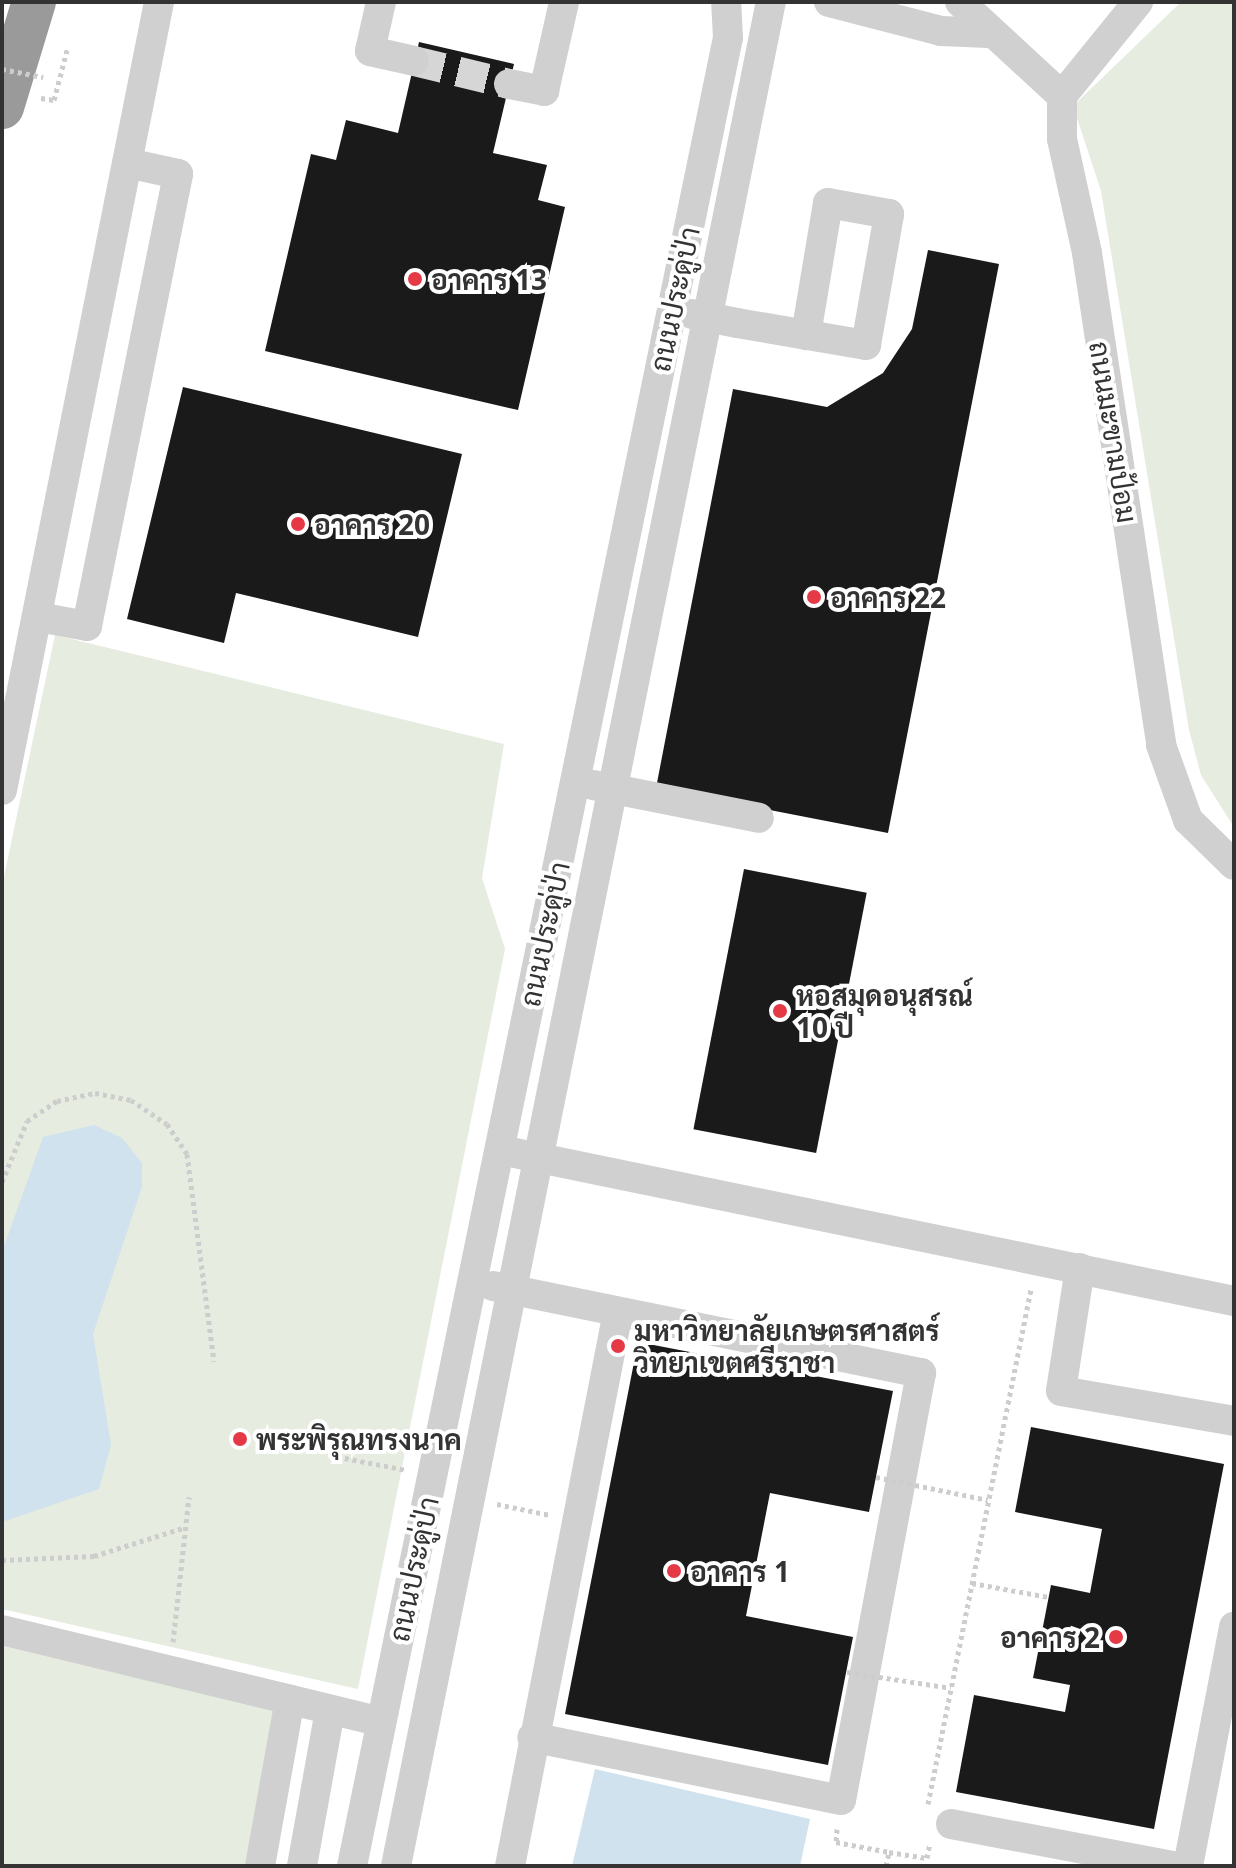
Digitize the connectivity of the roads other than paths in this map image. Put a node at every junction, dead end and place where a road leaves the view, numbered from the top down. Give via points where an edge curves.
1 (34, 2) edge
2 (159, 2) edge
3 (381, 2) edge
4 (564, 2) edge
5 (726, 2) edge
6 (771, 2) edge
7 (829, 2) edge
8 (960, 2) edge
9 (1138, 2) edge
10 (988, 33) junction
11 (414, 61) tunnel mouth
12 (509, 84) tunnel mouth
13 (1062, 96) junction
14 (2, 107) edge
15 (127, 163) junction
16 (672, 310) junction
17 (710, 319) junction
18 (806, 335) junction
19 (38, 617) junction
20 (576, 780) junction
21 (2, 790) edge
22 (610, 790) junction
23 (759, 818) dead end
24 (1234, 865) edge
25 (500, 1150) junction
26 (535, 1157) junction
27 (1080, 1268) junction
28 (473, 1282) junction
29 (511, 1290) junction
30 (1234, 1301) edge
31 (618, 1312) junction
32 (1234, 1421) edge
33 (1234, 1626) edge
34 (2, 1630) edge
35 (290, 1700) junction
36 (330, 1710) junction
37 (381, 1722) junction
38 (532, 1737) junction
39 (939, 1817) road end
40 (260, 1866) edge
41 (302, 1866) edge
42 (352, 1866) edge
43 (396, 1866) edge
44 (510, 1866) edge
45 (1174, 1866) edge
46 (1188, 1866) edge

1 - 14 highway
2 - 15 street
3 - 11 street via 370,51
4 - 12 street via 544,91
5 - 16 street, ถนนประดู่ป่า via 728,38
6 - 17 street, ถนนประดู่ป่า
7 - 10 street via 941,31
8 - 10 street
9 - 13 street
10 - 13 street
13 - 24 street, ถนนมะขามป้อม via 1062,139 1087,253 1161,745 1188,820
15 - 19 street
15 - 19 street via 178,174 87,626
16 - 17 street
16 - 20 street, ถนนประดู่ป่า
17 - 18 street
17 - 22 street, ถนนประดู่ป่า
18 - 18 street via 828,203 889,214 866,345
19 - 21 street
20 - 22 street
20 - 25 street, ถนนประดู่ป่า
22 - 23 street
22 - 26 street, ถนนประดู่ป่า
25 - 26 street
25 - 28 street, ถนนประดู่ป่า
26 - 27 street
26 - 29 street, ถนนประดู่ป่า
27 - 30 street
27 - 32 street via 1061,1391
28 - 29 street
28 - 37 street, ถนนประดู่ป่า
29 - 31 street
29 - 43 street, ถนนประดู่ป่า
31 - 38 street
31 - 38 street via 921,1373 841,1800
33 - 46 street
34 - 35 street
35 - 36 street
35 - 40 street
36 - 37 street
36 - 41 street
37 - 42 street, ถนนประดู่ป่า
38 - 44 street
39 - 45 street

